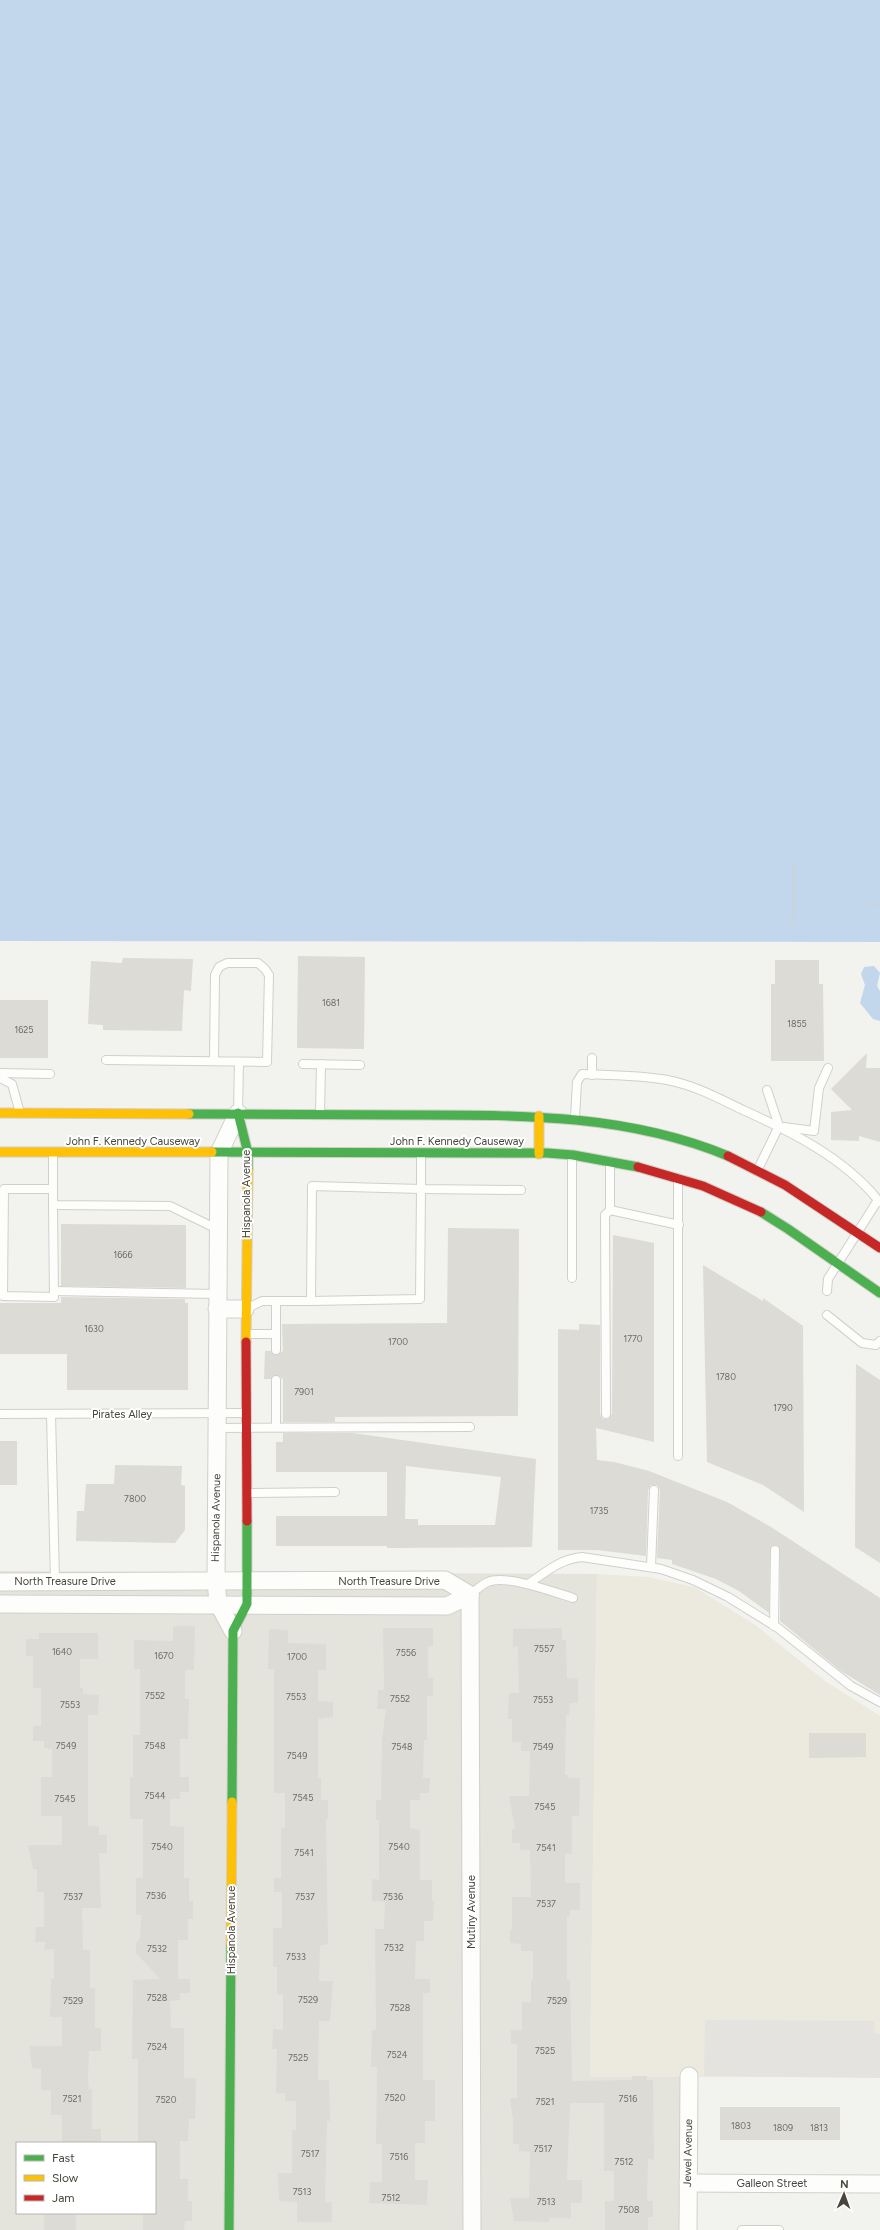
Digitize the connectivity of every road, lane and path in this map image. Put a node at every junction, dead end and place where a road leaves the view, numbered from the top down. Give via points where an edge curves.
1 (794, 866) dead end
2 (864, 904) dead end
3 (880, 904) edge
4 (794, 920) dead end
5 (592, 1058) dead end
6 (106, 1060) dead end
7 (214, 1061) junction
8 (239, 1062) junction
9 (303, 1064) dead end
10 (321, 1064) junction
11 (360, 1065) dead end
12 (828, 1068) dead end
13 (0, 1073) edge
14 (50, 1074) dead end
15 (592, 1075) junction
16 (0, 1078) edge
17 (766, 1090) dead end
18 (0, 1113) edge
19 (21, 1113) junction
20 (238, 1113) junction
21 (320, 1114) junction
22 (539, 1116) junction
23 (576, 1118) junction
24 (779, 1126) junction
25 (0, 1152) edge
26 (53, 1152) junction
27 (219, 1153) junction
28 (248, 1153) junction
29 (421, 1153) junction
30 (539, 1154) junction
31 (572, 1155) junction
32 (610, 1161) junction
33 (758, 1169) junction
34 (678, 1177) junction
35 (53, 1189) junction
36 (421, 1189) junction
37 (521, 1190) dead end
38 (879, 1201) edge
39 (53, 1205) junction
40 (610, 1210) junction
41 (679, 1225) junction
42 (218, 1229) junction
43 (859, 1233) junction
44 (880, 1248) edge
45 (837, 1263) junction
46 (572, 1278) dead end
47 (54, 1291) junction
48 (827, 1291) dead end
49 (880, 1293) edge
50 (276, 1301) junction
51 (311, 1301) junction
52 (217, 1302) junction
53 (246, 1309) junction
54 (827, 1314) dead end
55 (245, 1334) junction
56 (276, 1334) junction
57 (880, 1341) edge
58 (276, 1350) dead end
59 (276, 1380) dead end
60 (245, 1413) junction
61 (0, 1414) edge
62 (51, 1414) junction
63 (606, 1414) dead end
64 (218, 1421) junction
65 (245, 1427) junction
66 (276, 1427) junction
67 (470, 1427) dead end
68 (678, 1456) dead end
69 (654, 1490) dead end
70 (335, 1492) dead end
71 (246, 1493) junction
72 (775, 1550) dead end
73 (650, 1567) junction
74 (216, 1580) junction
75 (55, 1581) junction
76 (0, 1582) edge
77 (248, 1582) junction
78 (528, 1584) junction
79 (470, 1594) junction
80 (573, 1598) dead end
81 (218, 1603) junction
82 (0, 1604) edge
83 (247, 1604) junction
84 (774, 1626) junction
85 (233, 1631) junction
86 (880, 1702) edge
87 (690, 2076) dead end
88 (688, 2183) junction
89 (880, 2184) edge
90 (229, 2230) edge
91 (472, 2230) edge
92 (688, 2230) edge
93 (742, 2230) edge
94 (779, 2230) edge

1 - 4 path
2 - 3 path
5 - 15 lane
6 - 7 lane
7 - 8 lane
7 - 8 lane via 215,975 219,967 227,963 258,963 269,975 267,1062
8 - 20 lane
9 - 10 lane
10 - 11 lane
10 - 21 lane
12 - 24 lane via 819,1088 814,1131
13 - 14 lane
15 - 23 lane via 579,1076
15 - 24 lane via 666,1080 690,1085
16 - 19 lane via 12,1084
17 - 24 lane
18 - 19 main road
19 - 20 main road
20 - 21 main road
20 - 27 street, Hispanola Avenue
20 - 28 main road, Hispanola Avenue
21 - 22 main road
22 - 23 main road
22 - 30 main road
23 - 33 main road via 661,1133
24 - 33 lane
24 - 38 lane via 804,1140 864,1182
25 - 26 main road, John F. Kennedy Causeway
26 - 27 main road, John F. Kennedy Causeway
26 - 35 lane
27 - 28 main road, John F. Kennedy Causeway
27 - 42 street, Hispanola Avenue
28 - 29 main road, John F. Kennedy Causeway
28 - 53 main road, Hispanola Avenue
29 - 30 main road, John F. Kennedy Causeway
29 - 36 lane
30 - 31 main road, John F. Kennedy Causeway
31 - 32 main road, John F. Kennedy Causeway
31 - 46 lane
32 - 34 main road, John F. Kennedy Causeway
32 - 40 lane
33 - 43 main road via 821,1205
34 - 41 lane
34 - 45 main road, John F. Kennedy Causeway via 716,1191 760,1212
35 - 39 lane
35 - 47 lane via 4,1189 3,1296 54,1297
36 - 37 lane
36 - 51 lane via 420,1299
36 - 51 lane via 312,1186
38 - 43 lane
39 - 42 lane via 170,1206
39 - 47 lane
40 - 41 lane
40 - 63 lane via 605,1215
41 - 68 lane
42 - 52 street, Hispanola Avenue
43 - 44 main road
43 - 45 lane
45 - 48 lane via 828,1279
45 - 49 main road, John F. Kennedy Causeway
47 - 52 lane
50 - 51 lane
50 - 53 lane via 262,1301
50 - 56 lane
52 - 53 street
52 - 64 street, Hispanola Avenue
53 - 55 main road, Hispanola Avenue
54 - 57 lane via 862,1343 876,1345
55 - 56 lane
55 - 60 main road, Hispanola Avenue
56 - 58 lane
59 - 66 lane
60 - 64 lane, Pirates Alley
60 - 65 main road, Hispanola Avenue
61 - 62 lane, Pirates Alley
62 - 64 lane, Pirates Alley
62 - 75 lane
64 - 65 lane
64 - 74 street, Hispanola Avenue
65 - 66 lane
65 - 71 main road, Hispanola Avenue
66 - 67 lane
69 - 73 lane
70 - 71 lane
71 - 77 main road, Hispanola Avenue
72 - 84 lane
73 - 78 lane via 582,1557 569,1558
73 - 84 lane via 693,1580
74 - 75 street, North Treasure Drive
74 - 77 street, North Treasure Drive
74 - 81 street, Hispanola Avenue
75 - 76 street, North Treasure Drive
77 - 79 street, North Treasure Drive via 445,1580
77 - 83 main road, Hispanola Avenue
78 - 79 lane via 489,1581
78 - 80 lane
79 - 83 street, North Treasure Drive via 447,1606
79 - 91 street, Mutiny Avenue
81 - 82 street, North Treasure Drive
81 - 83 street, North Treasure Drive
81 - 85 street, Hispanola Avenue
83 - 85 main road, Hispanola Avenue
84 - 86 lane via 851,1686
85 - 90 main road, Hispanola Avenue
87 - 88 street, Jewel Avenue
88 - 89 street, Galleon Street
88 - 92 street, Jewel Avenue
93 - 94 lane

